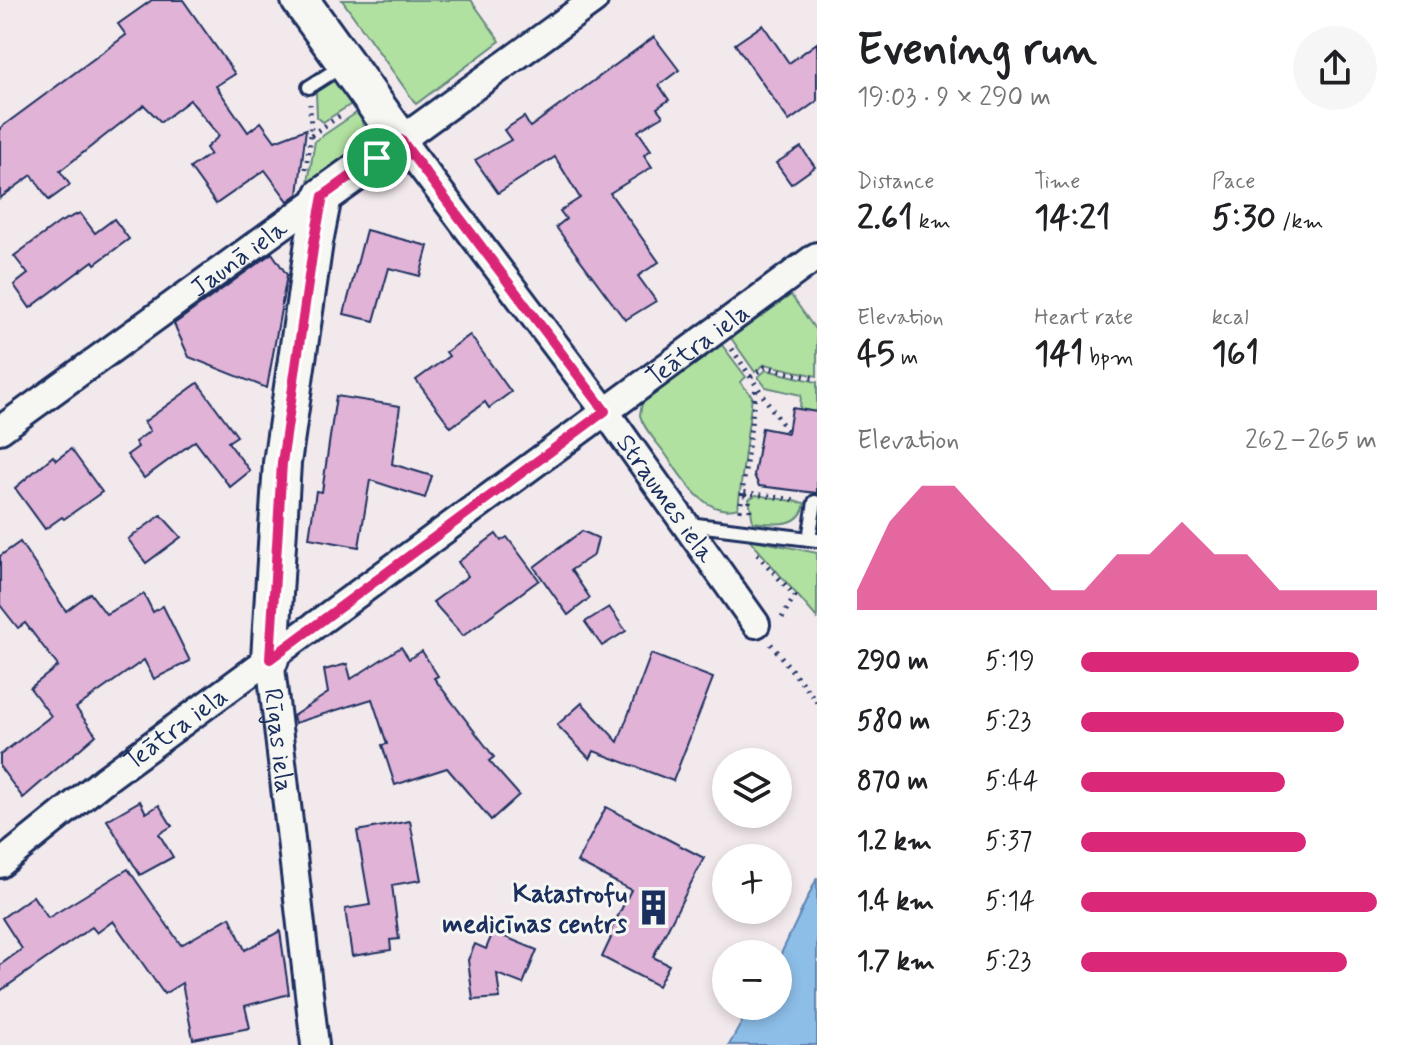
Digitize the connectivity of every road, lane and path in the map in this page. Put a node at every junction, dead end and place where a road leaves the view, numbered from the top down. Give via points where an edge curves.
1 (594, 0) edge
2 (310, 14) edge
3 (345, 64) junction
4 (309, 87) dead end
5 (401, 140) junction
6 (323, 196) junction
7 (817, 256) edge
8 (727, 341) dead end
9 (751, 377) junction
10 (817, 379) edge
11 (756, 386) junction
12 (605, 411) junction
13 (0, 430) edge
14 (788, 433) dead end
15 (742, 492) junction
16 (815, 502) edge
17 (686, 523) junction
18 (737, 528) junction
19 (754, 531) junction
20 (813, 539) edge
21 (761, 631) junction
22 (270, 659) junction
23 (817, 702) edge
24 (0, 864) edge
25 (315, 1045) edge

1 - 5 street, Jaunā iela
2 - 3 street, Straumes iela
3 - 4 lane
3 - 5 street, Straumes iela
5 - 6 street, Jaunā iela
5 - 12 street, Straumes iela
6 - 13 street, Jaunā iela
6 - 22 street, Rīgas iela via 282,463
7 - 12 street, Teātra iela
8 - 9 path
9 - 10 path via 765,367
9 - 11 path
11 - 14 path
11 - 15 path
12 - 17 street, Straumes iela
12 - 22 street, Teātra iela
15 - 16 path
15 - 18 path via 739,513 729,515
15 - 19 path via 749,500
16 - 20 lane
17 - 18 lane
17 - 21 street, Straumes iela
18 - 19 lane
18 - 21 path via 795,596 773,631
19 - 20 lane
21 - 23 path
22 - 24 street, Teātra iela
22 - 25 street, Rīgas iela

